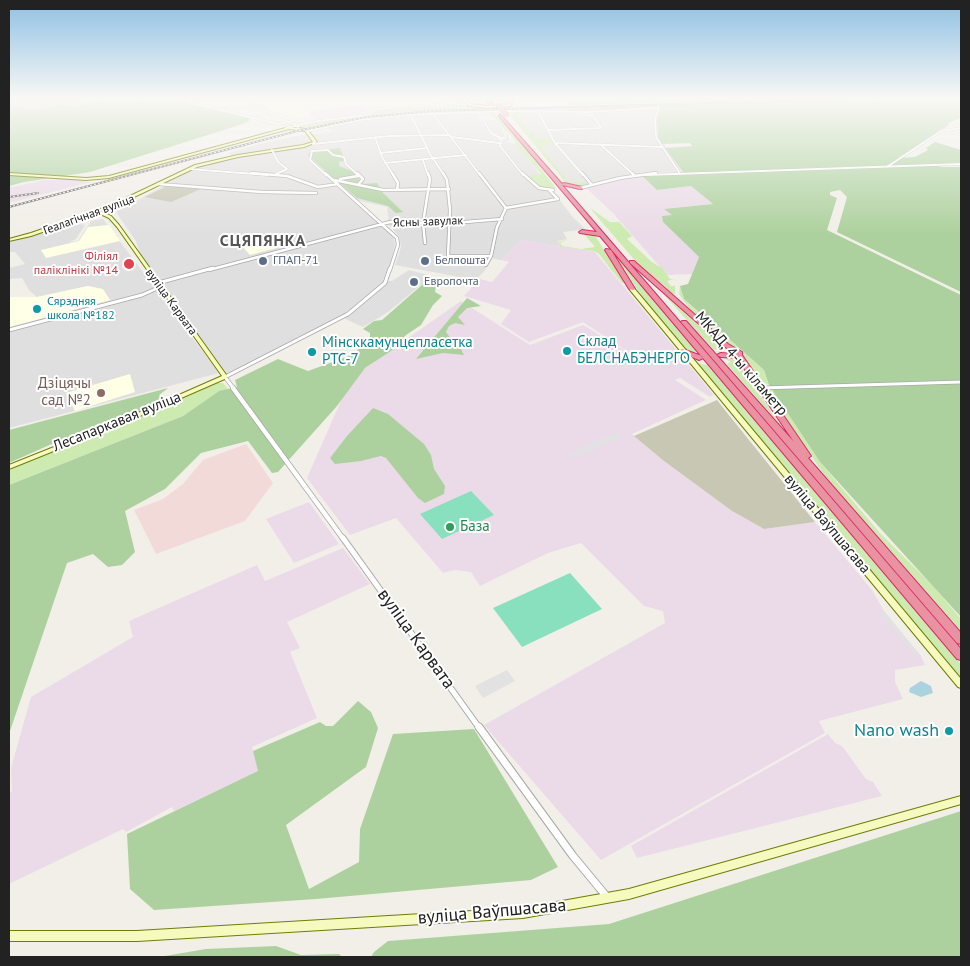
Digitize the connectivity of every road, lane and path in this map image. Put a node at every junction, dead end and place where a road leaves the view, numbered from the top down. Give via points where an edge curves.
1 (228, 144) edge
2 (313, 144) edge
3 (377, 144) edge
4 (425, 144) edge
5 (457, 144) edge
6 (500, 144) edge
7 (526, 144) edge
8 (530, 144) edge
9 (556, 144) edge
10 (600, 144) edge
11 (602, 144) edge
12 (661, 144) edge
13 (921, 144) edge
14 (304, 146) junction
15 (662, 147) junction
16 (427, 148) junction
17 (272, 150) junction
18 (312, 150) junction
19 (380, 153) junction
20 (466, 155) junction
21 (433, 159) junction
22 (423, 160) junction
23 (385, 163) junction
24 (961, 164) edge
25 (886, 167) junction
26 (190, 169) junction
27 (679, 172) junction
28 (9, 174) edge
29 (270, 175) junction
30 (358, 176) junction
31 (634, 176) junction
32 (333, 180) junction
33 (338, 184) junction
34 (592, 184) junction
35 (160, 185) junction
36 (358, 185) junction
37 (562, 185) junction
38 (580, 188) junction
39 (449, 189) junction
40 (397, 190) junction
41 (428, 190) junction
42 (551, 190) junction
43 (316, 193) dead end
44 (569, 194) junction
45 (506, 208) junction
46 (102, 212) junction
47 (502, 219) junction
48 (590, 220) junction
49 (423, 223) junction
50 (449, 223) junction
51 (383, 224) junction
52 (600, 234) junction
53 (9, 240) edge
54 (425, 243) dead end
55 (491, 256) junction
56 (632, 262) junction
57 (486, 265) dead end
58 (159, 285) junction
59 (632, 289) joint
60 (9, 330) edge
61 (704, 349) junction
62 (682, 351) junction
63 (691, 362) junction
64 (719, 366) junction
65 (226, 377) junction
66 (961, 382) edge
67 (760, 388) junction
68 (9, 467) edge
69 (828, 487) junction
70 (861, 532) junction
71 (961, 640) edge
72 (961, 656) edge
73 (961, 685) edge
74 (961, 800) edge
75 (608, 899) junction
76 (9, 936) edge

1 - 28 street via 113,176 90,179
2 - 14 street, Геалагічная вуліца
3 - 19 street
4 - 16 street
5 - 20 street
6 - 42 street via 522,174 539,188
7 - 37 highway
8 - 37 highway
9 - 34 street
10 - 31 street
11 - 15 street
12 - 15 street
13 - 25 street
14 - 17 street, Геалагічная вуліца
14 - 18 street
15 - 27 street
16 - 19 street
16 - 21 street
17 - 26 street, Геалагічная вуліца
17 - 29 street via 287,170
18 - 30 street via 328,150 333,155 344,157 346,164
18 - 32 street via 310,160
19 - 23 street
20 - 21 street
20 - 45 street
21 - 22 street
21 - 39 street via 446,176
22 - 23 street
22 - 41 street via 429,176
23 - 40 street via 398,183
24 - 25 street
25 - 27 street
26 - 29 street
26 - 35 street, Геалагічная вуліца
27 - 31 street
29 - 33 street via 290,177 318,187
30 - 32 street
30 - 36 street via 363,180
31 - 34 street
32 - 33 street
32 - 36 street
33 - 51 street
34 - 38 street
35 - 43 street
35 - 46 street, Геалагічная вуліца
36 - 40 street
37 - 38 highway
37 - 42 highway
37 - 44 highway
38 - 44 highway
39 - 41 street
39 - 50 street
40 - 41 street
41 - 49 street
42 - 44 highway
42 - 45 street via 558,199
44 - 48 highway
45 - 47 street
46 - 53 street, Геалагічная вуліца
46 - 58 street, вуліца Карвата via 118,226
47 - 50 street, Ясны завулак
47 - 55 street via 495,232
48 - 52 highway, МКАД, 4-ы кіламетр
48 - 52 highway via 588,229 582,232
48 - 56 highway, МКАД, 4-ы кіламетр
49 - 50 street, Ясны завулак
49 - 51 street, Ясны завулак
49 - 54 street
50 - 55 street via 448,256
51 - 58 street, Ясны завулак
51 - 65 street via 396,236 398,245 386,283 352,311
52 - 59 highway
52 - 61 highway, МКАД, 4-ы кіламетр
55 - 57 street
56 - 61 highway, МКАД, 4-ы кіламетр
56 - 67 highway via 726,345
58 - 60 street, Ясны завулак via 142,295
58 - 65 street, вуліца Карвата
59 - 62 street, вуліца Ваўпшасава
61 - 64 highway, МКАД, 4-ы кіламетр
62 - 63 street, вуліца Ваўпшасава
62 - 63 highway via 699,358
63 - 73 street, вуліца Ваўпшасава
64 - 69 highway, МКАД, 4-ы кіламетр
64 - 70 highway, МКАД, 4-ы кіламетр
65 - 68 street, Лесапаркавая вуліца
65 - 75 street, вуліца Карвата via 496,752
66 - 67 street
67 - 69 highway
69 - 70 highway, МКАД, 4-ы кіламетр
70 - 71 highway
70 - 72 highway
74 - 75 street, вуліца Ваўпшасава
75 - 76 main road, вуліца Ваўпшасава via 523,913 472,917 137,936

